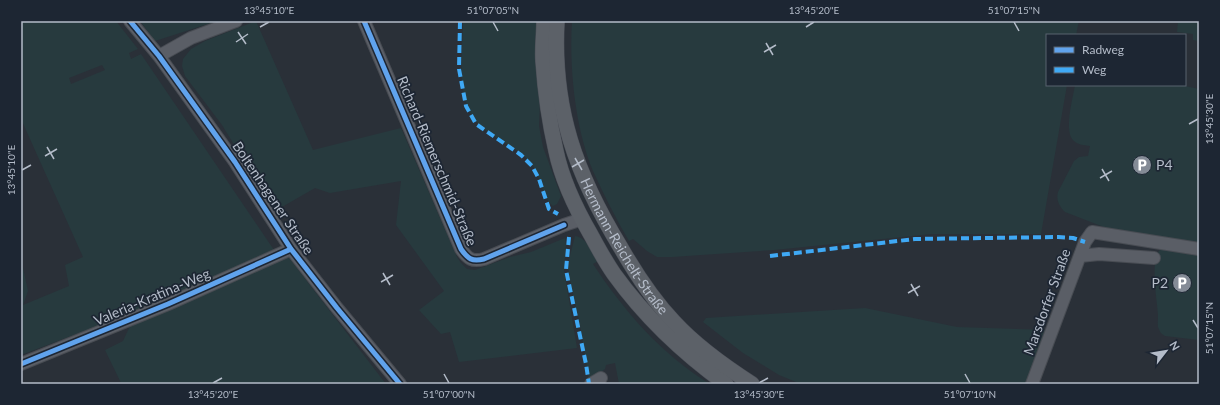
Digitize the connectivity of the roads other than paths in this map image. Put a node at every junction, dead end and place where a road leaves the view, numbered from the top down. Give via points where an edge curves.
1 (130, 21) edge
2 (236, 21) edge
3 (364, 21) edge
4 (544, 21) edge
5 (557, 21) edge
6 (159, 56) junction
7 (600, 211) junction
8 (582, 219) junction
9 (291, 249) junction
10 (1199, 249) edge
11 (1080, 256) junction
12 (1154, 258) dead end
13 (21, 364) edge
14 (400, 384) edge
15 (726, 384) edge
16 (752, 384) edge
17 (1032, 384) edge

1 - 6 street, Boltenhagener Straße
2 - 6 street via 192,38
3 - 8 street, Richard-Riemerschmid-Straße via 466,257 475,261 484,259
4 - 8 main road, Hermann-Reichelt-Straße via 543,60 554,146 565,182
5 - 7 main road, Hermann-Reichelt-Straße via 559,86 564,116 576,158
6 - 9 street, Boltenhagener Straße via 235,162
7 - 8 main road
7 - 16 main road, Hermann-Reichelt-Straße via 633,269 674,323 723,365
8 - 15 main road, Hermann-Reichelt-Straße via 614,273 634,300 678,346
9 - 13 street, Valeria-Kratina-Weg via 168,304
9 - 14 street, Boltenhagener Straße
10 - 11 street, Marsdorfer Straße via 1092,232
11 - 12 street via 1099,254
11 - 17 street, Marsdorfer Straße

